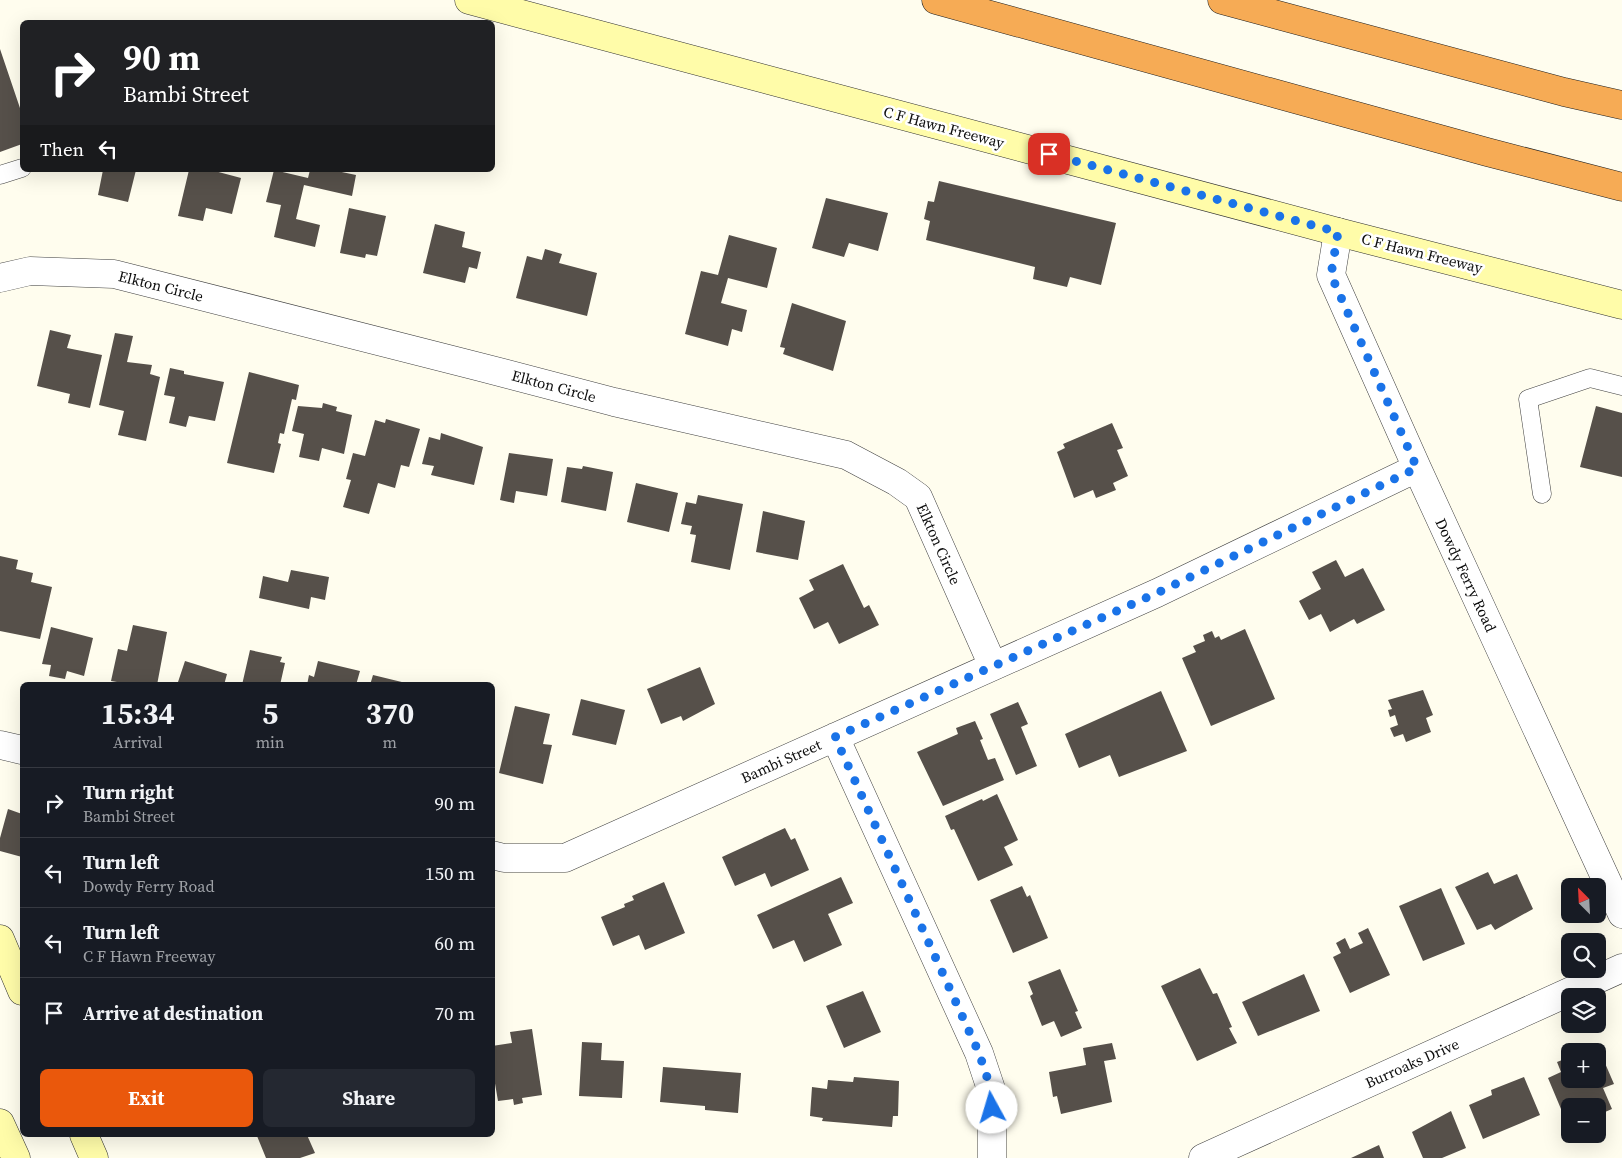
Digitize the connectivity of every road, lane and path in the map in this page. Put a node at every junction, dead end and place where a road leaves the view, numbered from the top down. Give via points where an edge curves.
1 (469, 0) edge
2 (936, 0) edge
3 (1222, 0) edge
4 (1622, 105) edge
5 (20, 169) edge
6 (0, 175) edge
7 (1622, 187) edge
8 (1338, 232) junction
9 (0, 278) edge
10 (1622, 305) edge
11 (1622, 386) edge
12 (1417, 468) junction
13 (1542, 494) dead end
14 (993, 666) junction
15 (835, 737) junction
16 (0, 745) edge
17 (20, 750) edge
18 (495, 856) edge
19 (1622, 914) edge
20 (0, 938) edge
21 (1622, 968) edge
22 (20, 986) edge
23 (0, 1123) edge
24 (85, 1137) edge
25 (16, 1158) edge
26 (94, 1158) edge
27 (992, 1158) edge
28 (1203, 1158) edge

1 - 8 main road, C F Hawn Freeway
2 - 7 highway
3 - 4 highway
5 - 6 lane
8 - 10 main road, C F Hawn Freeway
8 - 12 street, Dowdy Ferry Road via 1331,275
9 - 14 street, Elkton Circle via 30,271 114,274 614,402 846,455 918,497
11 - 13 lane via 1590,378 1528,399
12 - 14 street, Bambi Street via 1157,593
12 - 19 street, Dowdy Ferry Road
14 - 15 street, Bambi Street
15 - 18 street, Bambi Street via 565,858
15 - 27 street via 979,1053 992,1092
16 - 17 street
20 - 22 main road
21 - 28 street, Burroaks Drive
23 - 25 main road
24 - 26 main road

